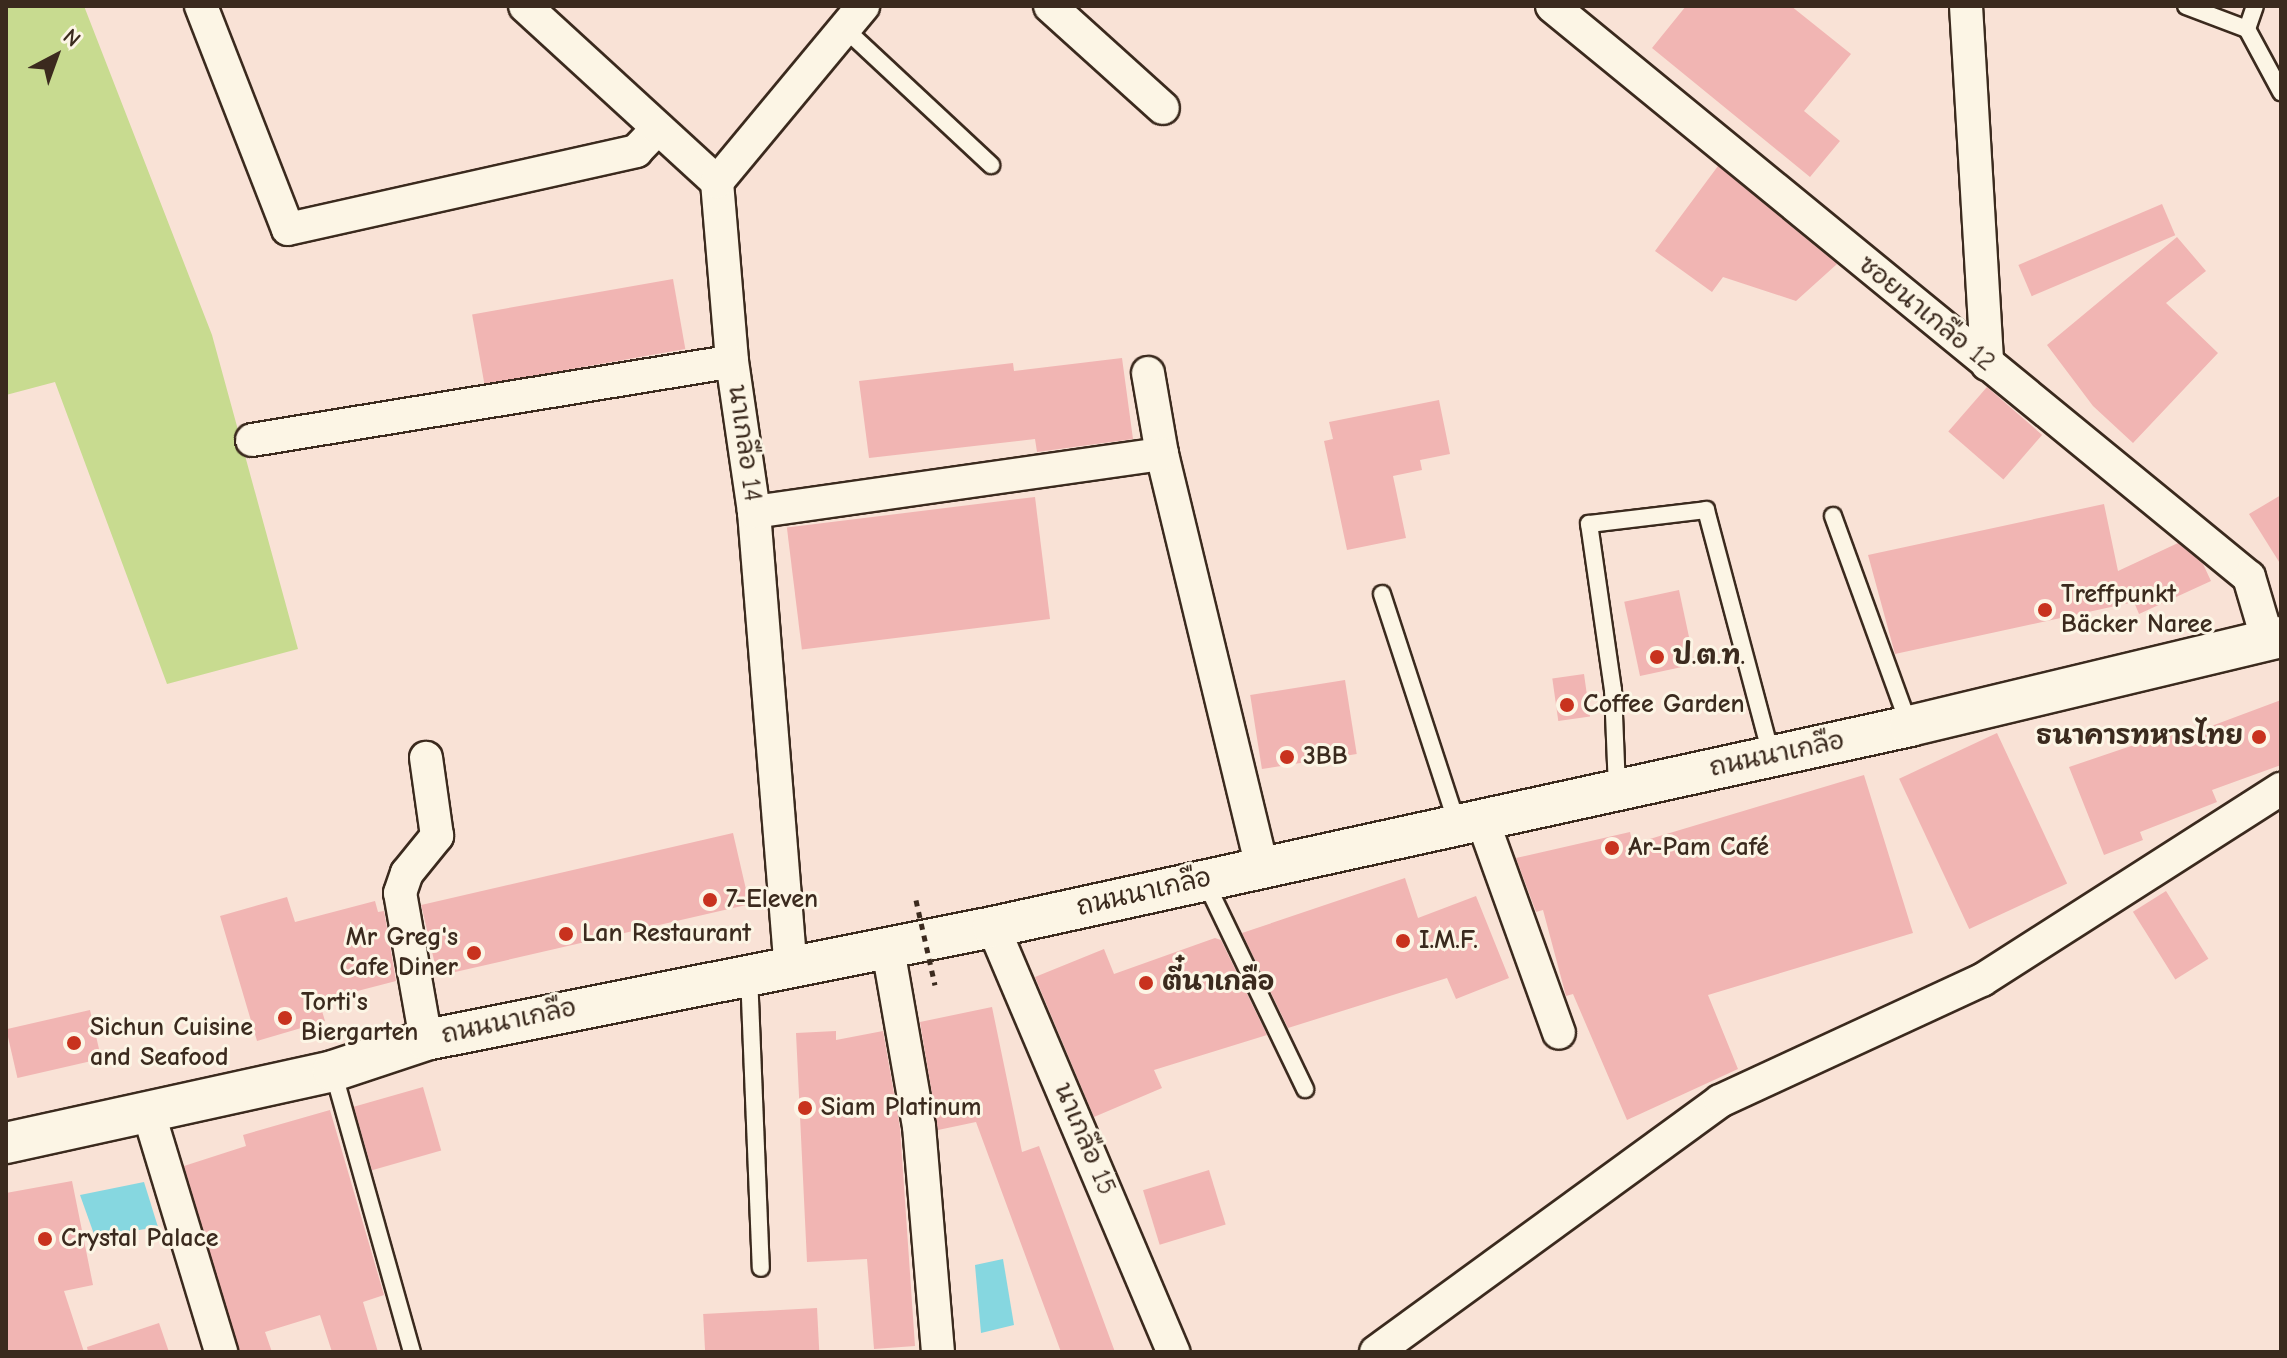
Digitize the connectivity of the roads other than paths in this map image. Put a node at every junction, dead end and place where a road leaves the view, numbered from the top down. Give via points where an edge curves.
1 (201, 6) edge
2 (525, 6) edge
3 (1050, 6) edge
4 (1552, 6) edge
5 (1966, 6) edge
6 (2186, 6) edge
7 (2255, 6) edge
8 (852, 16) edge
9 (2247, 29) junction
10 (2281, 92) edge
11 (1163, 108) dead end
12 (657, 129) junction
13 (991, 165) dead end
14 (717, 182) junction
15 (732, 361) junction
16 (1987, 364) junction
17 (1148, 373) dead end
18 (252, 440) dead end
19 (1162, 454) junction
20 (754, 512) junction
21 (1833, 516) dead end
22 (1382, 594) dead end
23 (2274, 639) edge
24 (1910, 726) junction
25 (1771, 755) junction
26 (426, 758) dead end
27 (2281, 789) edge
28 (1617, 791) junction
29 (1470, 822) junction
30 (1262, 867) junction
31 (1204, 880) junction
32 (993, 927) junction
33 (888, 949) junction
34 (790, 964) junction
35 (749, 972) junction
36 (1559, 1033) dead end
37 (426, 1040) junction
38 (333, 1071) junction
39 (1305, 1089) dead end
40 (148, 1111) junction
41 (6, 1143) edge
42 (761, 1268) dead end
43 (221, 1352) edge
44 (412, 1352) edge
45 (938, 1352) edge
46 (1173, 1352) edge
47 (1376, 1352) edge

1 - 12 street via 288,229 636,151
2 - 12 street
3 - 11 street
4 - 16 street, ซอยนาเกลือ 12
5 - 16 street
6 - 9 lane
7 - 9 lane
8 - 13 lane
8 - 14 street
9 - 10 lane
12 - 14 street
14 - 15 street, นาเกลือ 14
15 - 18 street
15 - 20 street, นาเกลือ 14
16 - 23 street, ซอยนาเกลือ 12 via 2249,577
17 - 19 street
19 - 20 street
19 - 30 street
20 - 34 street, นาเกลือ 14
21 - 24 lane
22 - 29 lane
23 - 24 street, ถนนนาเกลือ
24 - 25 street, ถนนนาเกลือ
25 - 28 street, ถนนนาเกลือ
25 - 28 lane via 1706,510 1589,524 1613,690
26 - 37 street via 437,836 407,873 400,893
27 - 47 street via 1982,980 1720,1101
28 - 29 street, ถนนนาเกลือ
29 - 30 street, ถนนนาเกลือ
29 - 36 street
30 - 31 street, ถนนนาเกลือ
31 - 32 street, ถนนนาเกลือ
31 - 39 lane
32 - 33 street, ถนนนาเกลือ
32 - 46 street, นาเกลือ 15
33 - 34 street, ถนนนาเกลือ
33 - 45 street via 919,1126
34 - 35 street, ถนนนาเกลือ
35 - 37 street, ถนนนาเกลือ
35 - 42 lane
37 - 38 street, ถนนนาเกลือ
38 - 40 street, ถนนนาเกลือ
38 - 44 lane
40 - 41 street, ถนนนาเกลือ
40 - 43 street

